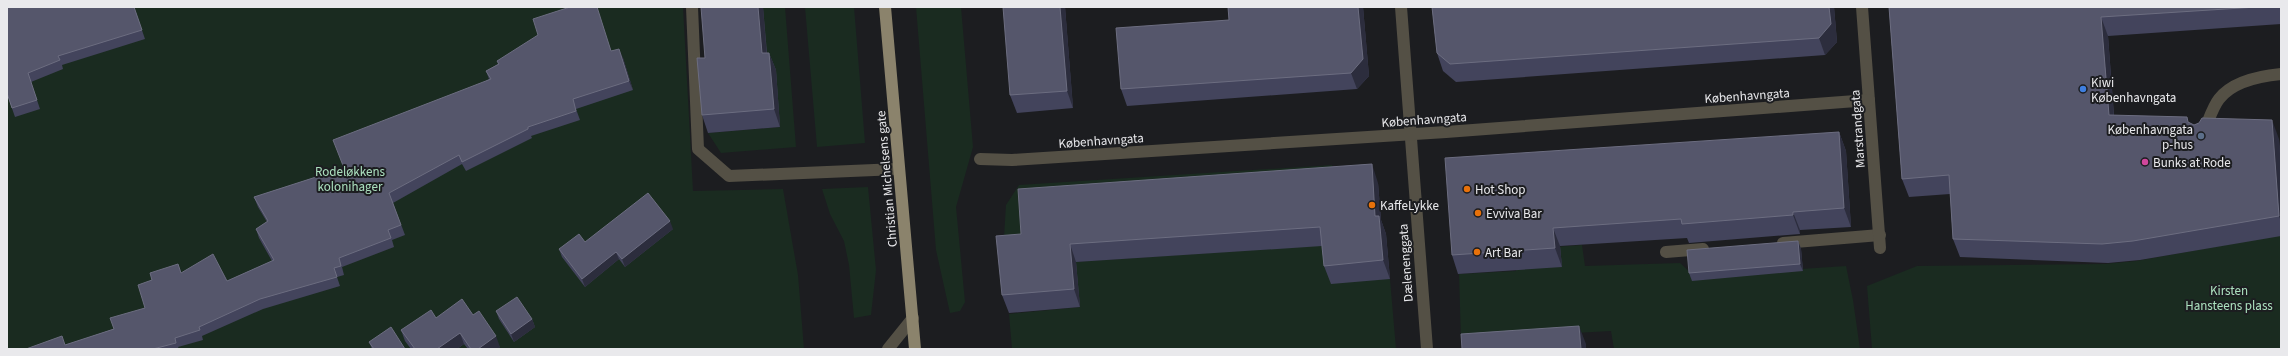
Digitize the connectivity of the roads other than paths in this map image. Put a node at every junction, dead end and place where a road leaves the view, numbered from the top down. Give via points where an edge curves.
1 (692, 7) edge
2 (885, 7) edge
3 (1401, 7) edge
4 (1862, 7) edge
5 (2281, 74) edge
6 (1869, 100) junction
7 (1410, 134) junction
8 (2201, 136) edge
9 (980, 159) dead end
10 (898, 169) junction
11 (1880, 235) junction
12 (1769, 244) edge
13 (1714, 248) edge
14 (1880, 248) dead end
15 (1666, 252) dead end
16 (913, 318) junction
17 (888, 349) edge
18 (915, 349) edge
19 (1427, 349) edge

1 - 10 street via 698,149 729,176
2 - 10 main road, Christian Michelsens gate
3 - 7 street, Dælenenggata
4 - 6 street, Marstrandgata
5 - 8 street via 2267,75 2234,86 2218,99
6 - 7 street, Københavngata
6 - 11 street, Marstrandgata
7 - 9 street, Københavngata via 1012,160
7 - 19 street, Dælenenggata
10 - 16 main road, Christian Michelsens gate
11 - 12 street
11 - 14 street, Marstrandgata
13 - 15 street
16 - 17 street
16 - 18 main road, Christian Michelsens gate

